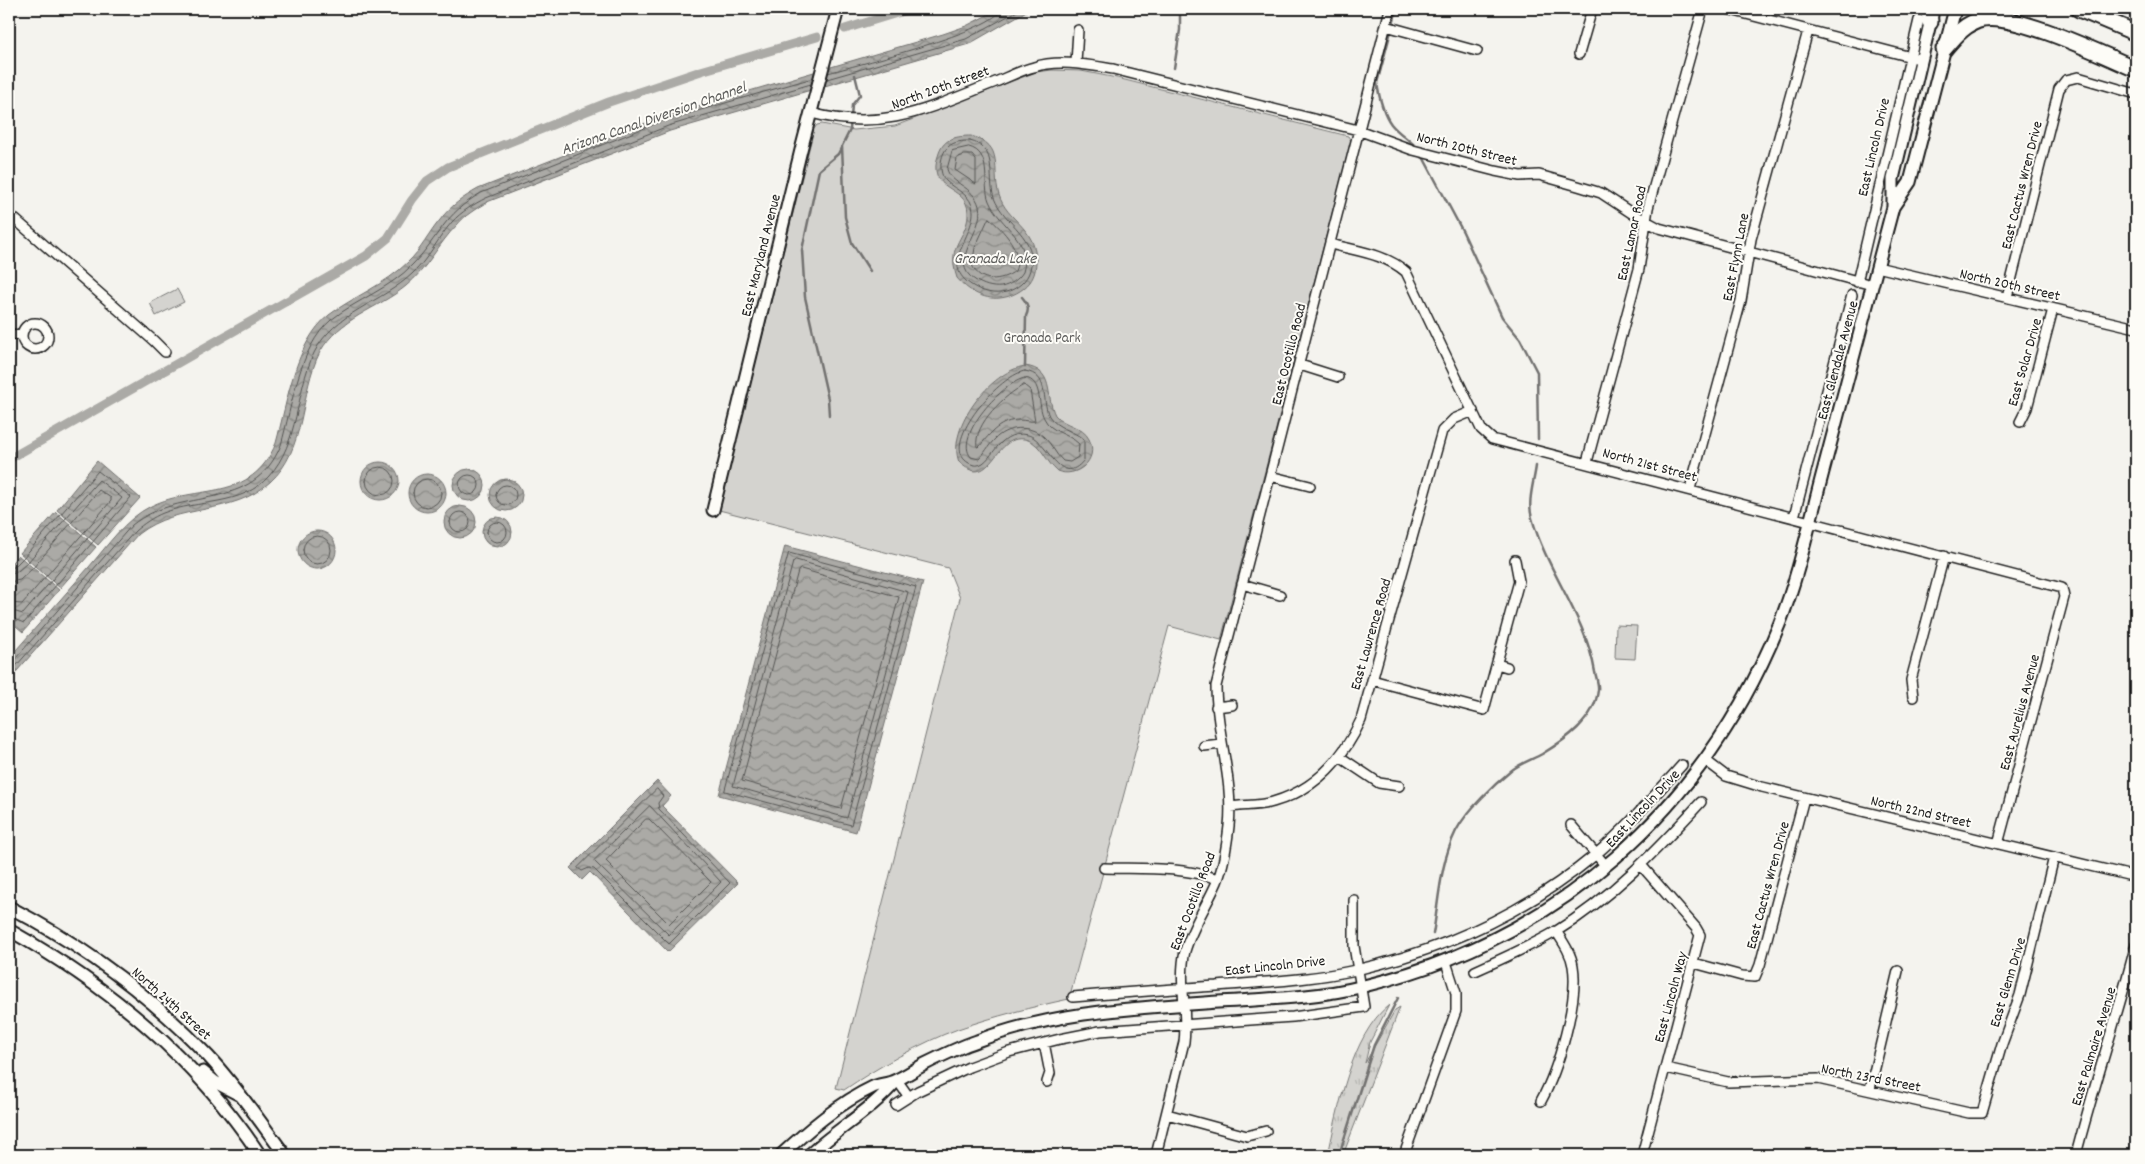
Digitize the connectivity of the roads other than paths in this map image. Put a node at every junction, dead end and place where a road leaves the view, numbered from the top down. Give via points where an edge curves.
1 (1390, 9) edge
2 (1592, 9) edge
3 (1702, 9) edge
4 (1727, 9) edge
5 (1955, 9) edge
6 (2005, 9) edge
7 (2079, 9) edge
8 (837, 13) edge
9 (1928, 15) edge
10 (2020, 23) junction
11 (1386, 26) junction
12 (1078, 30) dead end
13 (1808, 31) junction
14 (2136, 34) edge
15 (1944, 49) junction
16 (1477, 51) dead end
17 (1580, 54) dead end
18 (1916, 58) junction
19 (1076, 63) junction
20 (2136, 69) edge
21 (2136, 94) edge
22 (811, 112) junction
23 (1358, 130) junction
24 (1893, 207) junction
25 (9, 214) edge
26 (1646, 222) junction
27 (1331, 244) junction
28 (1748, 250) junction
29 (1877, 267) junction
30 (1857, 282) junction
31 (1872, 285) junction
32 (1852, 294) dead end
33 (2007, 297) junction
34 (2053, 309) junction
35 (2136, 326) edge
36 (9, 328) edge
37 (9, 335) edge
38 (21, 335) dead end
39 (165, 352) dead end
40 (1300, 365) junction
41 (1338, 376) dead end
42 (1473, 411) junction
43 (2020, 422) dead end
44 (1586, 462) junction
45 (1270, 476) junction
46 (1310, 486) dead end
47 (1690, 489) junction
48 (713, 510) dead end
49 (1794, 517) junction
50 (1810, 521) junction
51 (1944, 556) junction
52 (1515, 560) dead end
53 (1242, 584) junction
54 (2062, 588) joint
55 (1280, 595) dead end
56 (1497, 664) junction
57 (1507, 666) dead end
58 (1372, 680) junction
59 (1913, 697) dead end
60 (1232, 705) dead end
61 (1216, 706) junction
62 (1221, 744) junction
63 (1204, 746) dead end
64 (1340, 757) junction
65 (1705, 760) junction
66 (1682, 765) dead end
67 (1399, 786) dead end
68 (1804, 798) junction
69 (1701, 802) dead end
70 (1230, 806) junction
71 (1570, 825) dead end
72 (1998, 844) junction
73 (1595, 854) junction
74 (2054, 857) junction
75 (1641, 864) junction
76 (1606, 866) junction
77 (1104, 868) dead end
78 (2136, 877) edge
79 (1218, 879) junction
80 (1354, 900) dead end
81 (9, 907) edge
82 (9, 930) edge
83 (1556, 931) junction
84 (2136, 944) edge
85 (1446, 962) junction
86 (1694, 963) junction
87 (1357, 970) junction
88 (1898, 970) dead end
89 (1476, 971) dead end
90 (1362, 987) junction
91 (1183, 988) junction
92 (1073, 997) dead end
93 (1185, 1004) junction
94 (1186, 1024) junction
95 (1044, 1043) junction
96 (170, 1046) junction
97 (1666, 1068) junction
98 (897, 1080) junction
99 (1047, 1082) dead end
100 (1870, 1089) junction
101 (241, 1096) junction
102 (908, 1096) junction
103 (1542, 1100) dead end
104 (896, 1104) dead end
105 (1982, 1113) joint
106 (1167, 1114) junction
107 (240, 1127) junction
108 (1266, 1131) dead end
109 (260, 1155) edge
110 (285, 1155) edge
111 (781, 1155) edge
112 (809, 1155) edge
113 (1156, 1155) edge
114 (1404, 1155) edge
115 (1642, 1155) edge
116 (2076, 1155) edge

1 - 11 street, East Ocotillo Road
2 - 17 street
3 - 26 street, East Lamar Road
4 - 13 street
5 - 15 main road, East Glendale Avenue
6 - 10 highway
7 - 14 highway
8 - 22 main road, East Maryland Avenue
9 - 18 main road, East Glendale Avenue
10 - 15 highway via 1995,19 1976,22 1962,30
10 - 20 highway
11 - 16 street
11 - 23 street, East Ocotillo Road
12 - 19 street
13 - 18 street
13 - 28 street, East Flynn Lane
15 - 24 main road, East Glendale Avenue via 1910,182
18 - 24 main road, East Glendale Avenue via 1892,179
18 - 30 street, East Lincoln Drive
19 - 22 street, North 20th Street via 1035,66 890,120 850,121
19 - 23 street, North 20th Street via 1113,69
21 - 33 street, East Cactus Wren Drive via 2078,77 2066,80 2059,89
22 - 48 main road, East Maryland Avenue
23 - 26 street, North 20th Street via 1413,150 1520,176 1539,175 1601,193
23 - 27 street, East Ocotillo Road
24 - 29 main road, East Glendale Avenue
25 - 39 street
26 - 28 street, North 20th Street
26 - 44 street, East Lamar Road via 1639,269
27 - 40 street, East Ocotillo Road
27 - 42 street, North 21st Street via 1386,259 1406,272
28 - 30 street, North 20th Street
28 - 47 street, East Flynn Lane via 1741,301
29 - 31 main road, East Glendale Avenue
29 - 33 street, North 20th Street
30 - 31 street, North 20th Street
31 - 50 main road, East Glendale Avenue
32 - 49 street
33 - 34 street, North 20th Street
34 - 35 street, North 20th Street
34 - 43 street, East Solar Drive via 2027,408
36 - 37 street
37 - 38 street
40 - 41 street
40 - 45 street, East Ocotillo Road
42 - 44 street, North 21st Street via 1481,429 1492,439
42 - 58 street, East Lawrence Road via 1454,418 1442,431
44 - 47 street, North 21st Street
45 - 46 street
45 - 53 street, East Ocotillo Road
47 - 49 street, North 21st Street
49 - 50 street, North 21st Street
50 - 51 street, North 21st Street
50 - 65 main road, East Lincoln Drive via 1772,641 1738,710
51 - 54 street, North 21st Street
51 - 59 street via 1912,680
52 - 56 street via 1519,581
53 - 55 street
53 - 61 street, East Ocotillo Road via 1216,686
54 - 72 street, East Aurelius Avenue via 2064,597
56 - 57 street
56 - 58 street via 1484,710
58 - 64 street, East Lawrence Road via 1361,720
60 - 61 street
61 - 62 street, East Ocotillo Road
62 - 63 street
62 - 70 street, East Ocotillo Road
64 - 67 street via 1378,783
64 - 70 street, East Lawrence Road via 1320,778 1296,794 1271,802
65 - 68 street, North 22nd Street via 1726,776
65 - 76 main road, East Lincoln Drive via 1652,824
66 - 73 street, East Lincoln Drive via 1630,823
68 - 72 street, North 22nd Street
68 - 86 street, East Cactus Wren Drive via 1755,978
69 - 75 street
70 - 79 street, East Ocotillo Road via 1225,853
71 - 73 street
72 - 74 street, North 22nd Street
73 - 76 street
73 - 87 street, East Lincoln Drive via 1553,887 1469,934
74 - 78 street, North 22nd Street
74 - 105 street, East Glenn Drive via 2020,995
75 - 83 street
75 - 86 street, East Lincoln Way via 1700,935
76 - 85 main road, East Lincoln Drive via 1544,912
77 - 79 street via 1177,869
79 - 91 street, East Ocotillo Road via 1186,949 1182,965
80 - 87 street via 1352,922
81 - 101 main road, North 24th Street via 92,957 137,990 193,1040
82 - 96 main road via 100,989
83 - 89 street
83 - 103 street via 1573,964 1574,995 1550,1084
84 - 116 street, East Palmaire Avenue
85 - 90 main road, East Lincoln Drive
85 - 114 street via 1456,993 1456,1011
86 - 97 street, East Lincoln Way
87 - 90 street
87 - 91 street, East Lincoln Drive via 1276,981
88 - 100 street
90 - 93 main road, East Lincoln Drive via 1292,997
90 - 94 street via 1364,1007 1293,1017
91 - 92 street, East Lincoln Drive
91 - 93 street, East Ocotillo Road
93 - 94 street, East Ocotillo Road
93 - 98 main road, East Lincoln Drive via 1084,1013 1031,1024 976,1041
94 - 95 street via 1100,1031
94 - 106 street, East Ocotillo Road
95 - 99 street via 1050,1072
95 - 102 street via 969,1067
96 - 101 main road via 215,1082
96 - 107 main road via 202,1079
97 - 100 street, North 23rd Street via 1728,1082 1818,1079
97 - 115 street, East Lincoln Way
98 - 102 street
98 - 111 main road, East Lincoln Drive via 875,1086 846,1102
98 - 112 main road, East Lincoln Drive via 881,1100
100 - 105 street, North 23rd Street via 1969,1113
101 - 107 main road via 238,1111
101 - 110 main road, North 24th Street
102 - 104 street
106 - 108 street via 1247,1136
106 - 113 street, East Ocotillo Road
107 - 109 main road

